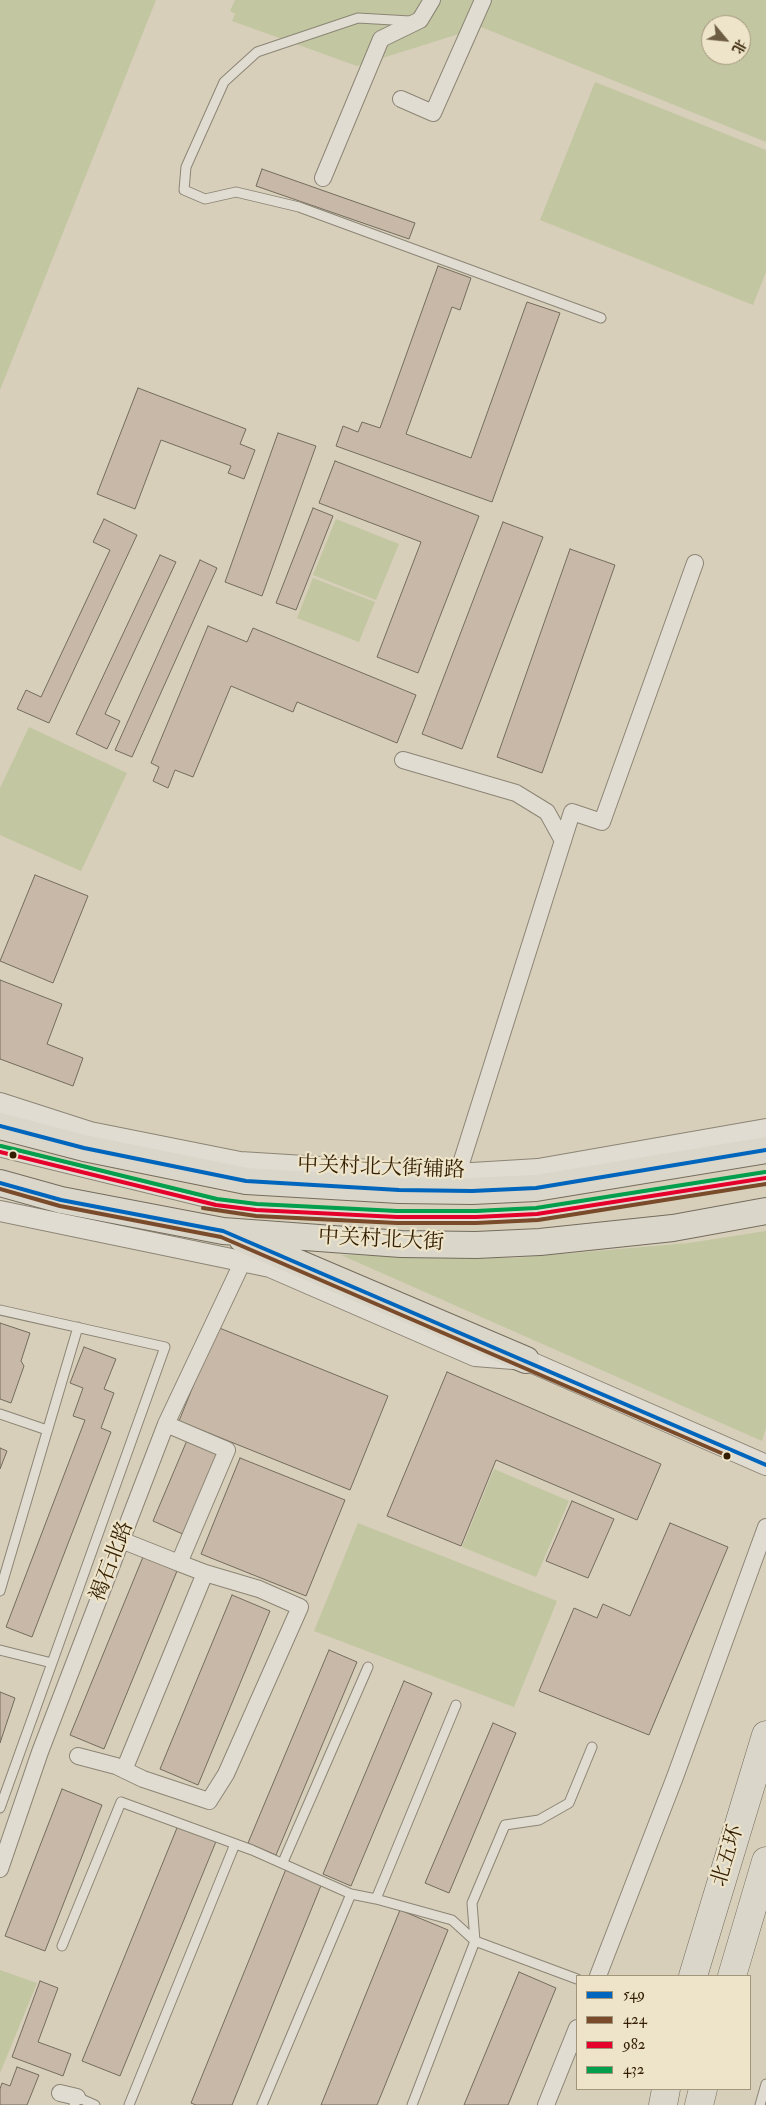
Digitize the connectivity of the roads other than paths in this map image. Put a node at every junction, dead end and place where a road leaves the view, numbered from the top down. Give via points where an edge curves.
1 (432, 0) edge
2 (483, 0) edge
3 (416, 22) junction
4 (401, 99) dead end
5 (323, 178) dead end
6 (601, 318) dead end
7 (695, 563) dead end
8 (403, 760) dead end
9 (563, 841) junction
10 (0, 1103) edge
11 (0, 1126) edge
12 (766, 1129) edge
13 (766, 1150) edge
14 (0, 1152) edge
15 (458, 1173) junction
16 (766, 1178) edge
17 (0, 1183) edge
18 (0, 1211) edge
19 (766, 1211) edge
20 (223, 1231) junction
21 (243, 1261) junction
22 (0, 1310) edge
23 (78, 1327) junction
24 (526, 1360) junction
25 (0, 1414) edge
26 (166, 1424) junction
27 (47, 1430) junction
28 (766, 1465) edge
29 (766, 1527) edge
30 (121, 1540) junction
31 (180, 1562) junction
32 (205, 1573) junction
33 (0, 1591) edge
34 (0, 1650) edge
35 (52, 1663) junction
36 (368, 1667) dead end
37 (456, 1705) dead end
38 (766, 1735) edge
39 (592, 1747) dead end
40 (78, 1756) dead end
41 (124, 1770) junction
42 (0, 1808) edge
43 (235, 1844) junction
44 (766, 1861) edge
45 (283, 1862) junction
46 (0, 1870) edge
47 (351, 1894) junction
48 (376, 1899) junction
49 (475, 1941) junction
50 (62, 1946) dead end
51 (598, 1975) edge
52 (693, 1975) edge
53 (732, 1975) edge
54 (576, 1979) edge
55 (576, 2030) edge
56 (766, 2084) edge
57 (666, 2090) edge
58 (703, 2090) edge
59 (714, 2090) edge
60 (60, 2093) dead end
61 (75, 2101) edge
62 (95, 2105) edge
63 (129, 2105) edge
64 (262, 2105) edge
65 (412, 2105) edge
66 (546, 2105) edge
67 (663, 2105) edge
68 (699, 2105) edge
69 (711, 2105) edge
70 (760, 2105) edge

1 - 3 street
2 - 4 street via 433,113
3 - 5 street via 382,38
3 - 6 lane via 358,18 258,52 224,82 186,167 184,190 205,199 236,192 299,207
7 - 9 street via 602,822 572,812
8 - 9 street via 516,794 547,812
9 - 15 street
10 - 15 street, 中关村北大街辅路 via 90,1132 240,1162
11 - 13 main road via 84,1148 246,1181 400,1190 536,1188
12 - 15 street, 中关村北大街辅路 via 538,1169
14 - 16 lane, 中关村北大街 via 216,1205 397,1217 537,1214
17 - 20 main road, 中关村北大街 via 61,1200
18 - 21 street
19 - 20 main road, 中关村北大街 via 674,1228 476,1245 401,1244
20 - 24 main road
21 - 24 street via 270,1266 475,1356
21 - 26 street, 褐石北路
22 - 23 lane
23 - 27 lane
23 - 35 lane via 165,1346
24 - 28 street
25 - 27 lane
26 - 30 street, 褐石北路
26 - 31 street via 227,1450
27 - 33 lane
29 - 51 street
30 - 31 street
30 - 46 street, 褐石北路 via 40,1752
31 - 32 street
32 - 41 street
32 - 41 street via 259,1589 300,1607 226,1774 209,1801
34 - 35 lane
35 - 42 lane
36 - 45 lane
37 - 48 lane
38 - 52 highway, 北五环
39 - 49 lane via 569,1803 539,1820 506,1825 472,1903
40 - 41 street
43 - 45 lane
43 - 50 lane via 121,1802
43 - 63 lane
44 - 53 highway, 北五环
45 - 47 lane
47 - 48 lane
47 - 64 lane
48 - 49 lane via 452,1920
49 - 54 lane
49 - 65 lane
55 - 66 street
56 - 70 lane
57 - 67 highway
58 - 68 highway
59 - 69 highway
60 - 61 street
61 - 62 lane

